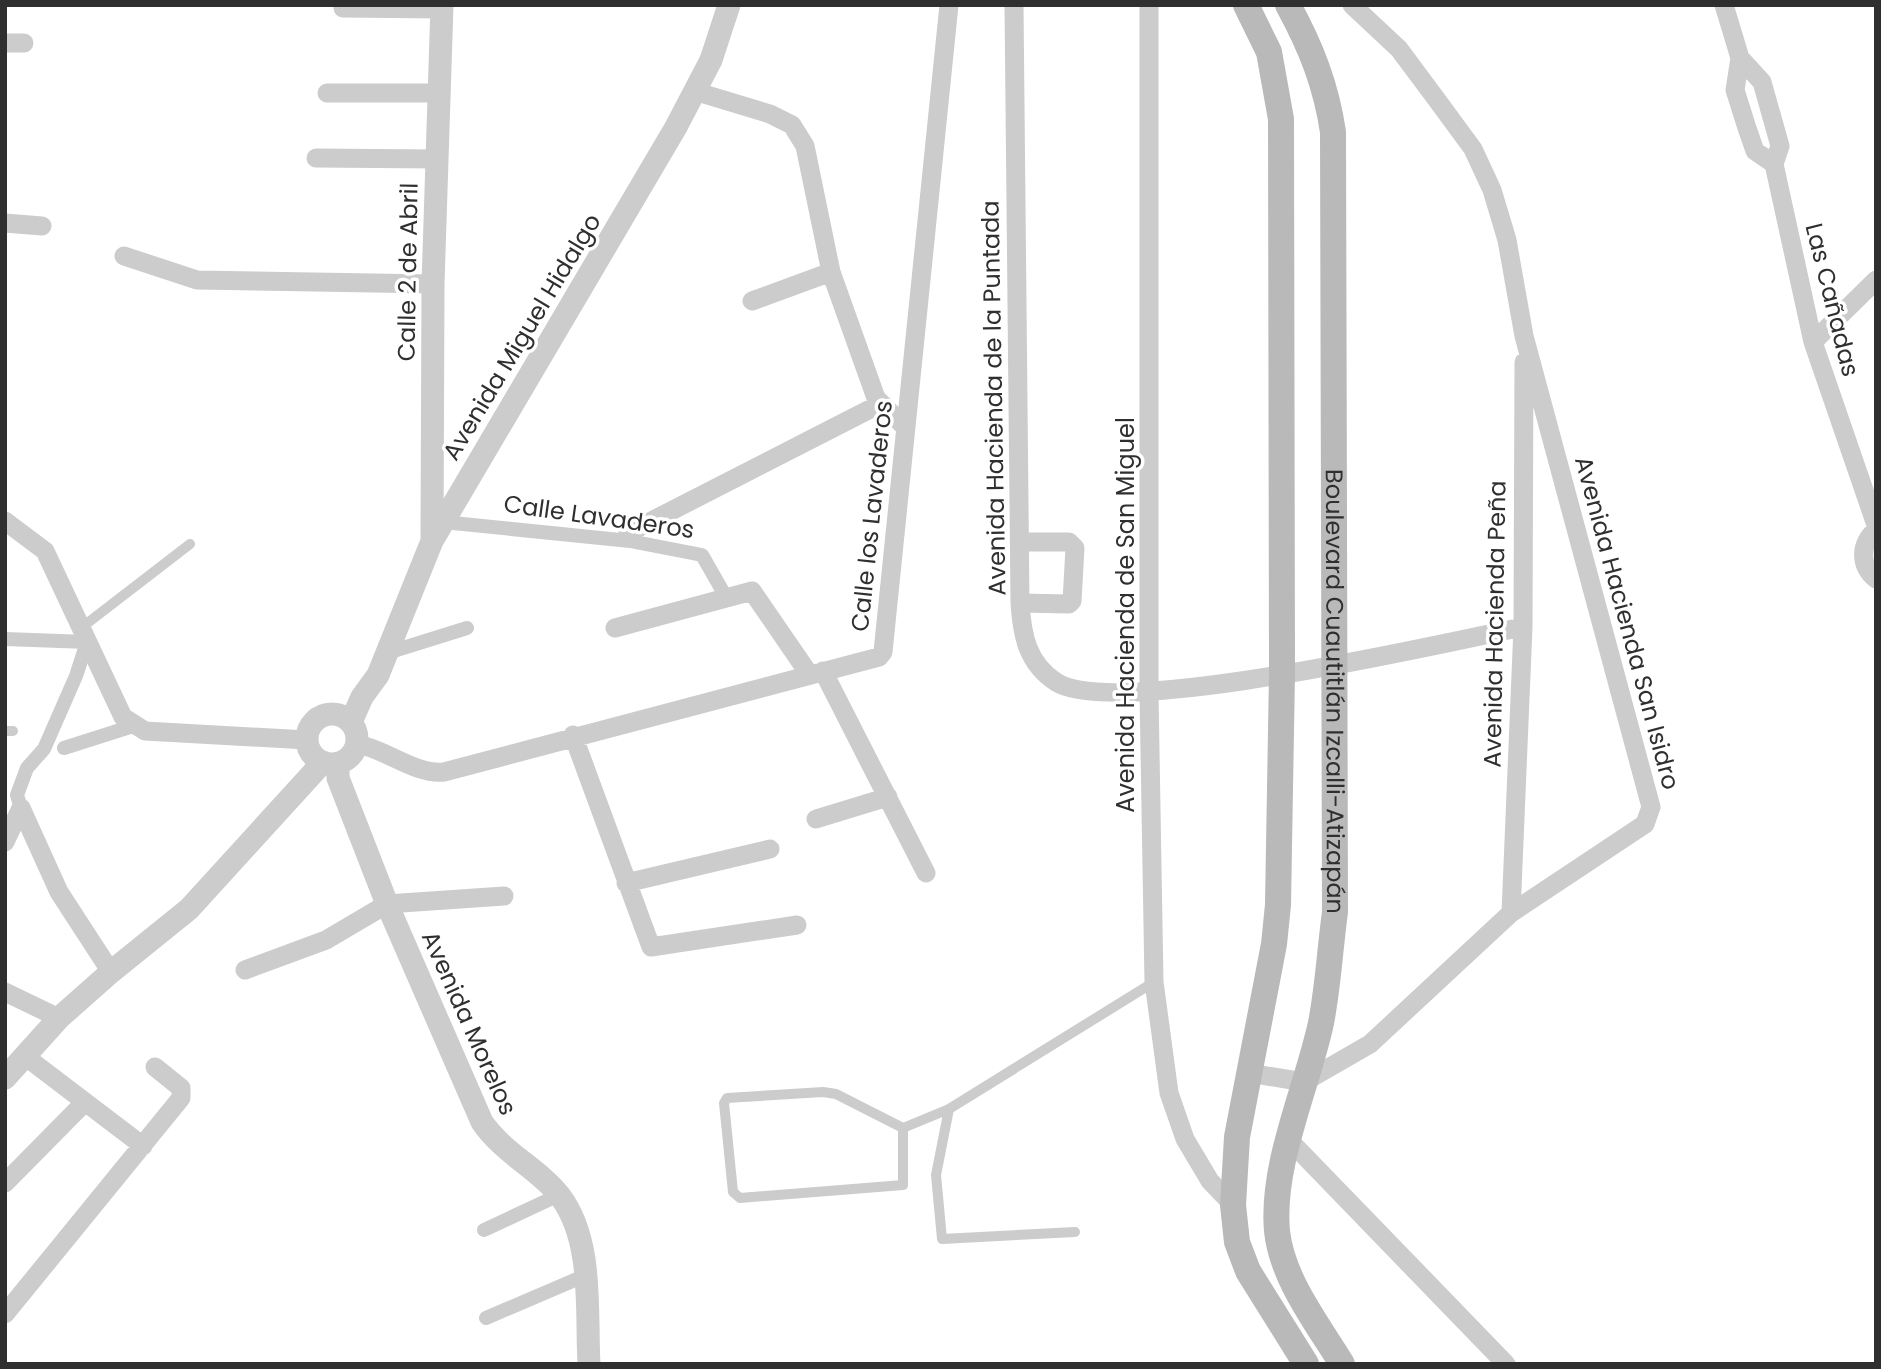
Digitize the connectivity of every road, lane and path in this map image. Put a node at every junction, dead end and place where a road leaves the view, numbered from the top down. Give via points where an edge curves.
1 (729, 5) edge
2 (949, 5) edge
3 (1014, 5) edge
4 (1149, 5) edge
5 (1246, 5) edge
6 (1256, 5) edge
7 (1272, 5) edge
8 (1288, 5) edge
9 (1352, 5) edge
10 (1724, 5) edge
11 (442, 7) edge
12 (343, 8) dead end
13 (1310, 44) junction
14 (1269, 52) junction
15 (1740, 58) junction
16 (694, 91) junction
17 (327, 93) dead end
18 (439, 93) junction
19 (316, 158) dead end
20 (436, 159) junction
21 (1774, 164) junction
22 (5, 223) edge
23 (42, 226) dead end
24 (124, 256) dead end
25 (831, 272) junction
26 (1876, 280) edge
27 (433, 284) junction
28 (752, 301) dead end
29 (1524, 337) junction
30 (1813, 342) junction
31 (880, 404) junction
32 (905, 427) junction
33 (440, 518) junction
34 (5, 521) edge
35 (1876, 528) edge
36 (628, 533) dead end
37 (1020, 542) junction
38 (190, 544) dead end
39 (1876, 579) edge
40 (726, 597) junction
41 (1020, 603) junction
42 (1523, 627) junction
43 (467, 628) dead end
44 (615, 628) dead end
45 (84, 635) junction
46 (5, 639) edge
47 (387, 653) junction
48 (1335, 665) junction
49 (816, 673) junction
50 (1282, 673) junction
51 (1149, 693) junction
52 (346, 718) junction
53 (133, 726) junction
54 (573, 736) junction
55 (357, 744) junction
56 (64, 748) dead end
57 (318, 760) junction
58 (888, 797) junction
59 (21, 808) junction
60 (816, 818) dead end
61 (5, 842) edge
62 (770, 849) dead end
63 (926, 873) dead end
64 (626, 883) junction
65 (504, 896) dead end
66 (387, 904) junction
67 (1511, 913) junction
68 (797, 925) dead end
69 (245, 970) dead end
70 (111, 972) junction
71 (1154, 982) junction
72 (5, 992) edge
73 (59, 1018) junction
74 (26, 1057) junction
75 (155, 1067) dead end
76 (1249, 1073) junction
77 (5, 1078) edge
78 (1304, 1082) junction
79 (85, 1102) junction
80 (949, 1109) junction
81 (903, 1128) junction
82 (1290, 1141) junction
83 (144, 1146) junction
84 (5, 1184) edge
85 (559, 1195) junction
86 (1233, 1205) junction
87 (484, 1230) dead end
88 (1075, 1232) dead end
89 (584, 1276) junction
90 (5, 1314) edge
91 (486, 1318) dead end
92 (589, 1364) edge
93 (1306, 1364) edge
94 (1342, 1364) edge
95 (1506, 1364) edge

1 - 16 street, Avenida Miguel Hidalgo
2 - 32 street, Calle los Lavaderos
3 - 37 street, Avenida Hacienda de la Puntada
4 - 51 street, Avenida Hacienda de San Miguel
5 - 14 main road
6 - 14 main road
7 - 13 main road
8 - 13 main road, Boulevard Cuautitlán Izcalli-Atizapán
9 - 29 street, Avenida Hacienda San Isidro via 1399,49 1473,149 1507,240
10 - 15 street, Las Cañadas
11 - 12 street
11 - 18 street, Calle 2 de Abril
13 - 48 main road, Boulevard Cuautitlán Izcalli-Atizapán via 1327,91 1333,132
14 - 50 main road via 1282,150
15 - 21 street, Las Cañadas via 1762,82 1780,146
15 - 21 street, Las Cañadas via 1735,90 1747,128 1755,151
16 - 25 street via 792,125 805,146
16 - 33 street, Avenida Miguel Hidalgo
17 - 18 street
18 - 20 street, Calle 2 de Abril
19 - 20 street
20 - 27 street, Calle 2 de Abril
21 - 30 street, Las Cañadas
22 - 23 street
24 - 27 street via 197,280
25 - 28 street
25 - 31 street
26 - 30 street
27 - 33 street, Calle 2 de Abril
29 - 42 street, Avenida Hacienda Peña
29 - 67 street, Avenida Hacienda San Isidro via 1651,807 1645,824
30 - 35 street, Las Cañadas
31 - 32 street
31 - 36 street
32 - 49 street, Calle los Lavaderos via 883,652 873,661
33 - 40 street, Calle Lavaderos via 631,541 702,555
33 - 47 street, Avenida Miguel Hidalgo
34 - 45 street via 45,551
35 - 39 street via 1863,555
37 - 41 street, Avenida Hacienda de la Puntada
37 - 41 street via 1069,542 1075,548 1069,604
38 - 45 lane
40 - 44 street
40 - 49 street via 752,591
41 - 51 street, Avenida Hacienda de la Puntada via 1028,651 1057,683 1094,693
42 - 48 street, Avenida Hacienda de la Puntada
42 - 67 street, Avenida Hacienda Peña
43 - 47 street
45 - 46 street
45 - 53 street via 123,717
45 - 59 street via 76,676 44,749 27,768 17,795
47 - 52 street, Avenida Miguel Hidalgo via 378,675
48 - 50 street, Avenida Hacienda de la Puntada
48 - 78 main road, Boulevard Cuautitlán Izcalli-Atizapán via 1335,912 1321,1023
49 - 54 street, Calle los Lavaderos
49 - 58 street
50 - 51 street, Avenida Hacienda de la Puntada
50 - 76 main road via 1275,944
51 - 71 street, Avenida Hacienda de San Miguel
52 - 55 street via 358,736
52 - 57 street via 327,714 314,720
53 - 56 street
53 - 57 street
54 - 55 street, Calle los Lavaderos via 435,773
54 - 64 street
55 - 57 street via 350,757
57 - 66 street, Avenida Morelos via 338,778
57 - 70 street via 190,909
58 - 60 street
58 - 63 street
59 - 61 street
59 - 70 street via 59,892
62 - 64 street
64 - 68 street via 651,947
65 - 66 street
66 - 69 street via 326,940
66 - 85 street, Avenida Morelos via 482,1122 496,1142
67 - 78 street, Avenida Hacienda San Isidro via 1370,1044
70 - 73 street
71 - 80 lane
71 - 86 street, Avenida Hacienda de San Miguel via 1160,1041 1185,1139 1210,1181
72 - 73 street
73 - 74 street
74 - 77 street
74 - 79 street
75 - 83 street via 183,1093
76 - 78 street
76 - 86 main road via 1237,1137
78 - 82 main road, Boulevard Cuautitlán Izcalli-Atizapán
79 - 83 street
79 - 84 street
80 - 81 lane
80 - 88 lane via 936,1175 942,1239
81 - 81 lane via 836,1094 727,1098 735,1197 903,1185
82 - 94 main road, Boulevard Cuautitlán Izcalli-Atizapán via 1278,1192 1285,1265
82 - 95 street
83 - 90 street
85 - 87 street
85 - 89 street, Avenida Morelos via 575,1222
86 - 93 main road via 1237,1242 1248,1272
89 - 91 street
89 - 92 street, Avenida Morelos

